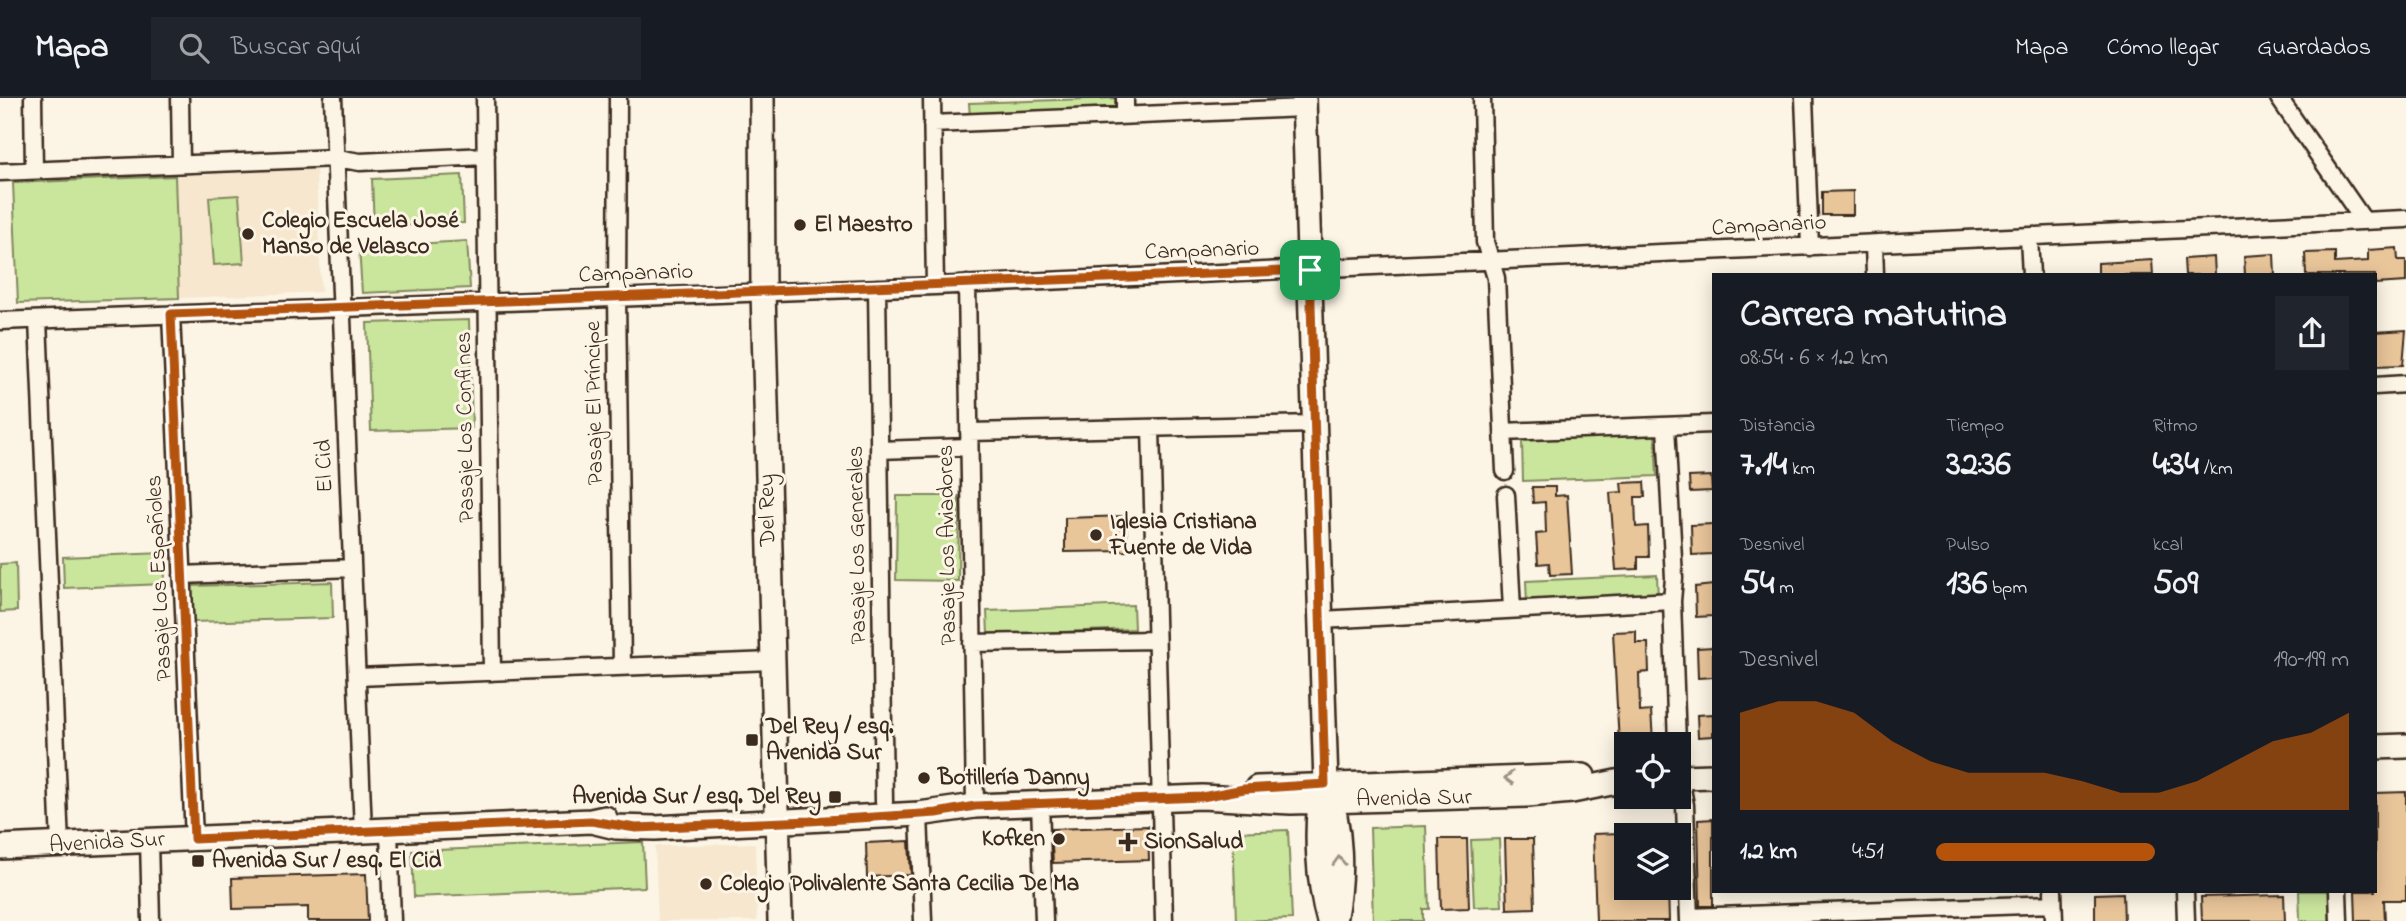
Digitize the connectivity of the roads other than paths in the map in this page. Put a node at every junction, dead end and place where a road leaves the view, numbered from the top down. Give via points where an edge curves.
1 (33, 98) edge
2 (180, 98) edge
3 (333, 98) edge
4 (485, 98) edge
5 (618, 98) edge
6 (762, 98) edge
7 (932, 98) edge
8 (1125, 98) edge
9 (1482, 98) edge
10 (1804, 98) edge
11 (2279, 98) edge
12 (1305, 103) edge
13 (1125, 116) junction
14 (932, 124) junction
15 (486, 156) junction
16 (336, 158) junction
17 (181, 164) junction
18 (34, 170) junction
19 (0, 172) edge
20 (2406, 219) edge
21 (2364, 221) junction
22 (2029, 238) junction
23 (1874, 244) junction
24 (1810, 247) junction
25 (1491, 261) junction
26 (1310, 270) junction
27 (1875, 273) edge
28 (2031, 273) edge
29 (967, 284) junction
30 (935, 286) junction
31 (877, 288) junction
32 (763, 291) junction
33 (617, 297) junction
34 (488, 302) junction
35 (342, 308) junction
36 (171, 314) junction
37 (38, 320) junction
38 (0, 321) edge
39 (2406, 384) edge
40 (2377, 386) edge
41 (1315, 424) junction
42 (1712, 424) edge
43 (1666, 426) junction
44 (1151, 428) junction
45 (1503, 432) junction
46 (969, 439) junction
47 (879, 450) junction
48 (1505, 471) dead end
49 (1507, 495) dead end
50 (352, 568) junction
51 (182, 575) junction
52 (1672, 601) junction
53 (1513, 610) junction
54 (1321, 620) junction
55 (1156, 640) junction
56 (972, 643) junction
57 (772, 660) junction
58 (622, 666) junction
59 (492, 672) junction
60 (357, 677) junction
61 (1677, 732) edge
62 (2406, 746) edge
63 (2377, 747) edge
64 (1712, 776) edge
65 (1691, 777) edge
66 (1614, 778) edge
67 (1326, 795) junction
68 (1160, 799) junction
69 (884, 802) junction
70 (1040, 803) junction
71 (975, 806) junction
72 (1685, 809) edge
73 (919, 814) junction
74 (776, 815) junction
75 (389, 830) junction
76 (363, 831) junction
77 (194, 839) junction
78 (149, 841) junction
79 (60, 845) junction
80 (0, 847) edge
81 (2185, 893) edge
82 (2338, 893) edge
83 (2053, 897) edge
84 (1689, 919) edge
85 (151, 921) edge
86 (392, 921) edge
87 (780, 921) edge
88 (923, 921) edge
89 (1044, 921) edge
90 (1164, 921) edge
91 (1332, 921) edge
92 (2054, 921) edge
93 (2186, 921) edge
94 (2339, 921) edge

1 - 18 street
2 - 17 street
3 - 16 street, El Cid
4 - 15 street, Pasaje Los Confines
5 - 33 street, Pasaje El Príncipe
6 - 32 street, Del Rey
7 - 14 street
8 - 13 street
9 - 25 street via 1485,242
10 - 24 street
11 - 21 street
12 - 13 street
12 - 26 street
13 - 14 street
14 - 30 street
15 - 16 street via 360,162
15 - 34 street, Pasaje Los Confines
16 - 17 street
16 - 35 street, El Cid
17 - 18 street
18 - 19 street
20 - 21 street, Campanario
21 - 22 street, Campanario
22 - 23 street, Campanario
22 - 28 street
23 - 24 street, Campanario
23 - 27 street
24 - 25 street, Campanario
25 - 26 street, Campanario
25 - 45 street via 1496,278
26 - 29 street, Campanario
26 - 41 street
29 - 30 street, Campanario
29 - 46 street, Pasaje Los Aviadores
30 - 31 street, Campanario
31 - 32 street, Campanario
31 - 47 street, Pasaje Los Generales
32 - 33 street, Campanario
32 - 57 street, Del Rey
33 - 34 street, Campanario
33 - 58 street, Pasaje El Príncipe
34 - 35 street, Campanario
34 - 59 street, Pasaje Los Confines
35 - 36 street, Campanario
35 - 50 street, El Cid
36 - 37 street, Campanario
36 - 51 street, Pasaje Los Españoles
37 - 38 street, Campanario
37 - 79 street
39 - 40 street
41 - 44 street
41 - 54 street
42 - 43 street
43 - 45 street
43 - 52 street
44 - 46 street
44 - 55 street
45 - 48 street
46 - 47 street
46 - 56 street, Pasaje Los Aviadores
47 - 69 street, Pasaje Los Generales
49 - 53 street
50 - 51 street
50 - 60 street, El Cid
51 - 77 street, Pasaje Los Españoles
52 - 53 street
52 - 61 street
53 - 54 street
54 - 67 street
55 - 56 street
55 - 68 street
56 - 71 street, Pasaje Los Aviadores
57 - 58 street
57 - 74 street, Del Rey
58 - 59 street
59 - 60 street
60 - 76 street, El Cid
62 - 63 street
64 - 65 street
66 - 67 street, Avenida Sur via 1580,776
67 - 68 street, Avenida Sur via 1244,789
67 - 91 street via 1318,826 1321,882
68 - 70 street, Avenida Sur
68 - 90 street
69 - 71 street, Avenida Sur
69 - 74 street, Avenida Sur
70 - 71 street, Avenida Sur
70 - 89 street
71 - 73 street, Avenida Sur
72 - 84 street
73 - 74 street, Avenida Sur
73 - 88 street
74 - 75 street, Avenida Sur via 623,815 591,821
74 - 87 street, Del Rey
75 - 76 street, Avenida Sur
75 - 86 street
76 - 77 street, Avenida Sur
77 - 78 street, Avenida Sur
78 - 79 street, Avenida Sur
78 - 85 street
79 - 80 street, Avenida Sur
81 - 93 street
82 - 94 street
83 - 84 street
83 - 92 street

